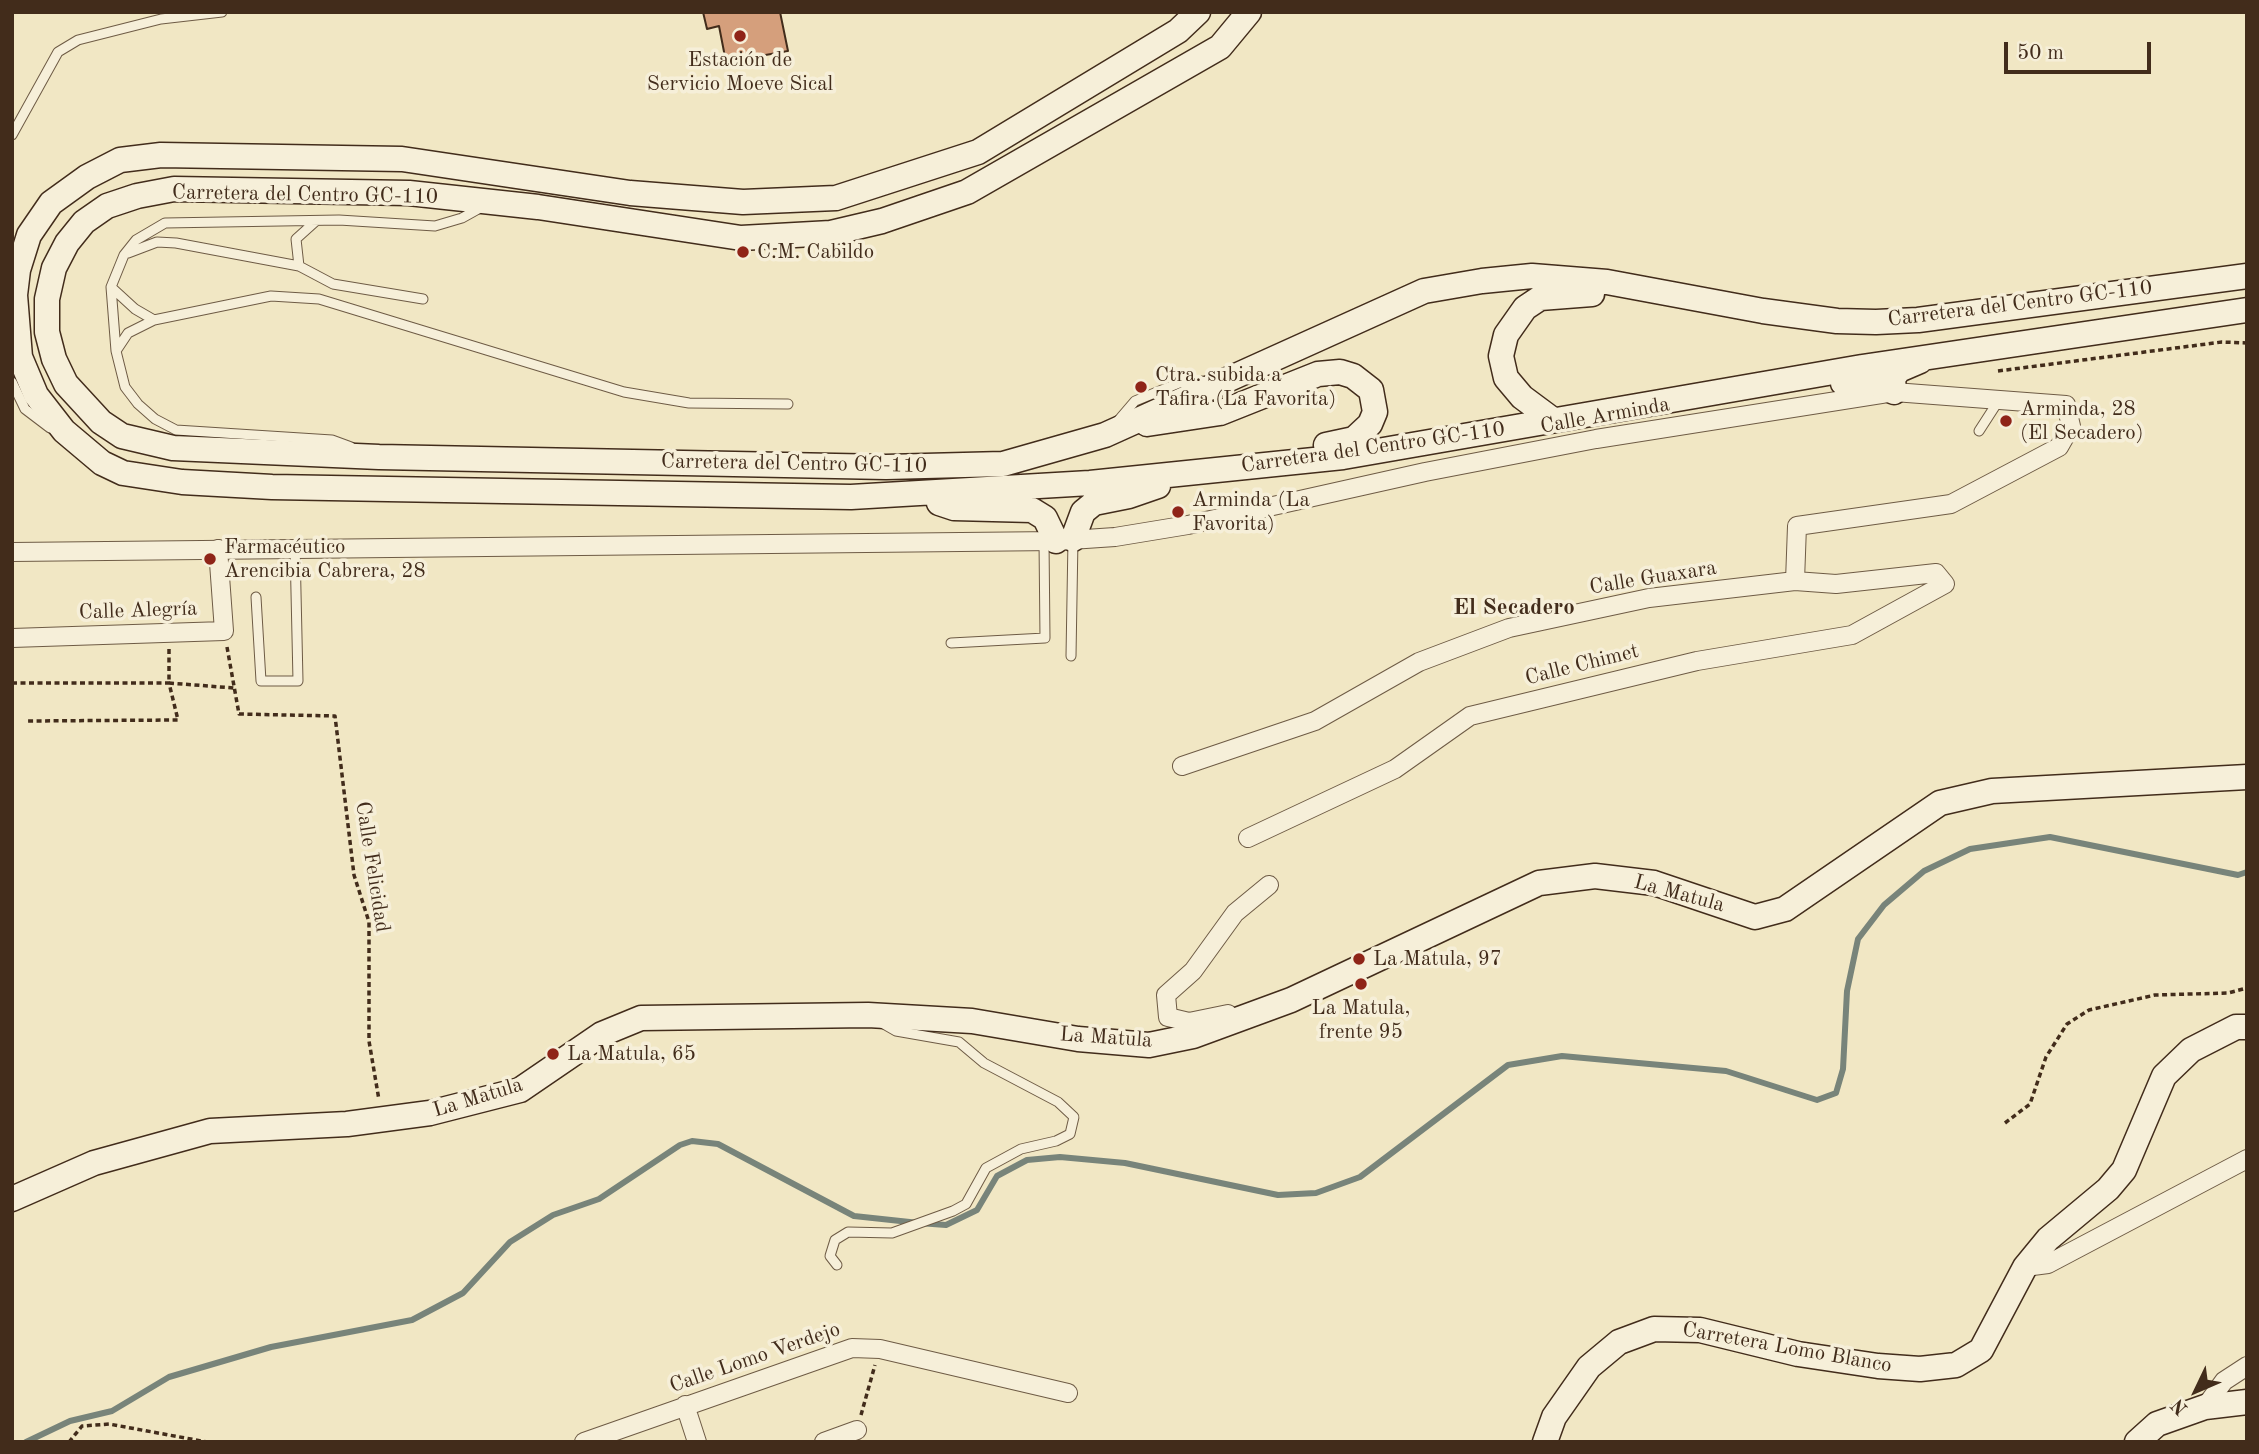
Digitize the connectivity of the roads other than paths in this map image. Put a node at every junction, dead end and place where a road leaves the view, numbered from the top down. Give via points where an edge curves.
1 (222, 12) edge
2 (1198, 12) edge
3 (1249, 12) edge
4 (12, 135) edge
5 (489, 202) junction
6 (316, 221) junction
7 (124, 255) junction
8 (299, 266) junction
9 (2247, 276) edge
10 (111, 287) junction
11 (1667, 293) junction
12 (14, 298) edge
13 (423, 299) dead end
14 (2247, 310) edge
15 (154, 320) junction
16 (116, 351) junction
17 (1930, 356) junction
18 (12, 382) edge
19 (1894, 392) junction
20 (1999, 400) junction
21 (789, 404) dead end
22 (1623, 409) junction
23 (1553, 420) junction
24 (1113, 431) junction
25 (1979, 431) dead end
26 (71, 438) junction
27 (379, 457) junction
28 (1195, 473) junction
29 (912, 495) junction
30 (1058, 540) junction
31 (295, 548) junction
32 (218, 549) junction
33 (12, 552) edge
34 (1795, 582) junction
35 (1945, 584) joint
36 (256, 597) dead end
37 (12, 638) edge
38 (951, 643) dead end
39 (1071, 656) dead end
40 (1182, 766) dead end
41 (2247, 777) edge
42 (1248, 838) dead end
43 (1269, 885) dead end
44 (1291, 1000) junction
45 (868, 1015) junction
46 (2247, 1027) edge
47 (2247, 1158) edge
48 (12, 1199) edge
49 (837, 1265) dead end
50 (2025, 1267) junction
51 (2247, 1366) edge
52 (1068, 1393) dead end
53 (2247, 1402) edge
54 (685, 1405) junction
55 (2205, 1407) junction
56 (857, 1430) road end
57 (584, 1442) edge
58 (697, 1442) edge
59 (824, 1442) edge
60 (1545, 1442) edge
61 (2137, 1442) edge

1 - 4 lane via 161,19 78,40 58,52
2 - 12 main road, Carretera del Centro GC-110 via 1178,31 978,152 836,198 743,202 630,193 402,159 161,155 120,160 51,203 29,234
3 - 5 main road, Carretera del Centro GC-110 via 1220,47 967,192 869,224 831,233 741,238
5 - 6 lane via 462,218 435,226
5 - 27 main road, Carretera del Centro GC-110 via 410,194 174,189 137,196 96,214 75,232 54,268 47,299 47,332 54,359 82,404 122,436 173,448
6 - 7 lane via 165,223 136,240
6 - 8 lane via 296,239
7 - 8 lane via 157,242
7 - 10 lane
8 - 13 lane via 332,284
9 - 11 main road, Carretera del Centro GC-110 via 1876,322 1836,321
10 - 15 lane
10 - 16 lane
11 - 23 main road via 1571,294 1540,298 1525,308 1506,335 1501,356 1506,378 1522,397
11 - 24 main road, Carretera del Centro GC-110 via 1532,276 1424,291
12 - 26 main road, Carretera del Centro GC-110 via 16,335 28,379
14 - 17 main road, Carretera del Centro GC-110
15 - 16 lane via 128,333
15 - 21 lane via 271,296 319,299 624,391 689,403
16 - 27 lane via 125,387 155,419 176,430 332,440
17 - 19 main road via 1899,370 1893,378
17 - 22 main road, Carretera del Centro GC-110
18 - 26 lane via 25,409
19 - 20 street, Calle Arminda
19 - 22 main road via 1874,382 1852,381 1777,395
19 - 30 street, Calle Arminda via 1530,452 1188,525 1115,537
20 - 25 lane
20 - 34 street, Calle Arminda via 2066,405 2071,426 2059,447 1951,504 1797,526
22 - 23 main road, Carretera del Centro GC-110
23 - 28 main road, Carretera del Centro GC-110 via 1343,457
24 - 27 main road, Carretera del Centro GC-110 via 1003,464 886,467
24 - 28 main road via 1220,413 1318,374 1340,372 1371,390 1375,412 1354,439
26 - 29 main road, Carretera del Centro GC-110 via 124,473 182,482 299,488
28 - 29 main road, Carretera del Centro GC-110
28 - 30 main road via 1094,503
29 - 30 main road via 954,508 1032,510 1045,518
30 - 31 street, Calle Arminda
30 - 38 lane via 1045,638
30 - 39 lane
31 - 32 street, Calle Arminda
31 - 36 lane via 298,681 261,681
32 - 33 street, Calle Arminda
32 - 37 street, Calle Alegría via 224,631
34 - 35 street, Calle Guaxara via 1836,584 1936,573
34 - 40 street, Calle Guaxara via 1649,598 1509,628 1419,662 1315,721
35 - 42 street, Calle Chimet via 1852,635 1697,661 1470,716 1395,769
41 - 44 main road, La Matula via 1992,792 1940,803 1785,909 1755,917 1654,883 1595,876 1539,883
43 - 44 street via 1235,913 1193,971 1166,995 1168,1017 1189,1022
44 - 45 main road, La Matula via 1193,1036 1149,1045 972,1021
45 - 48 main road, La Matula via 641,1018 602,1034 520,1090 430,1113 210,1131 94,1163
45 - 49 lane via 895,1031 959,1042 984,1063 1058,1102 1074,1117 1070,1133 1021,1149 986,1168 966,1203 953,1211 892,1233 848,1232 835,1240 831,1256
46 - 50 main road, Carretera Lomo Blanco via 2236,1027 2191,1050 2164,1076 2124,1170 2048,1239
47 - 50 street via 2048,1264
50 - 60 main road, Carretera Lomo Blanco via 1981,1350 1956,1365 1920,1369 1878,1366 1798,1354 1700,1330 1654,1329 1619,1342 1589,1367 1554,1417
51 - 55 street via 2224,1381
52 - 54 street, Calle Lomo Verdejo via 880,1349 852,1348
53 - 55 main road
54 - 57 street, Calle Lomo Verdejo
54 - 58 street
55 - 61 main road via 2157,1424
56 - 59 street

